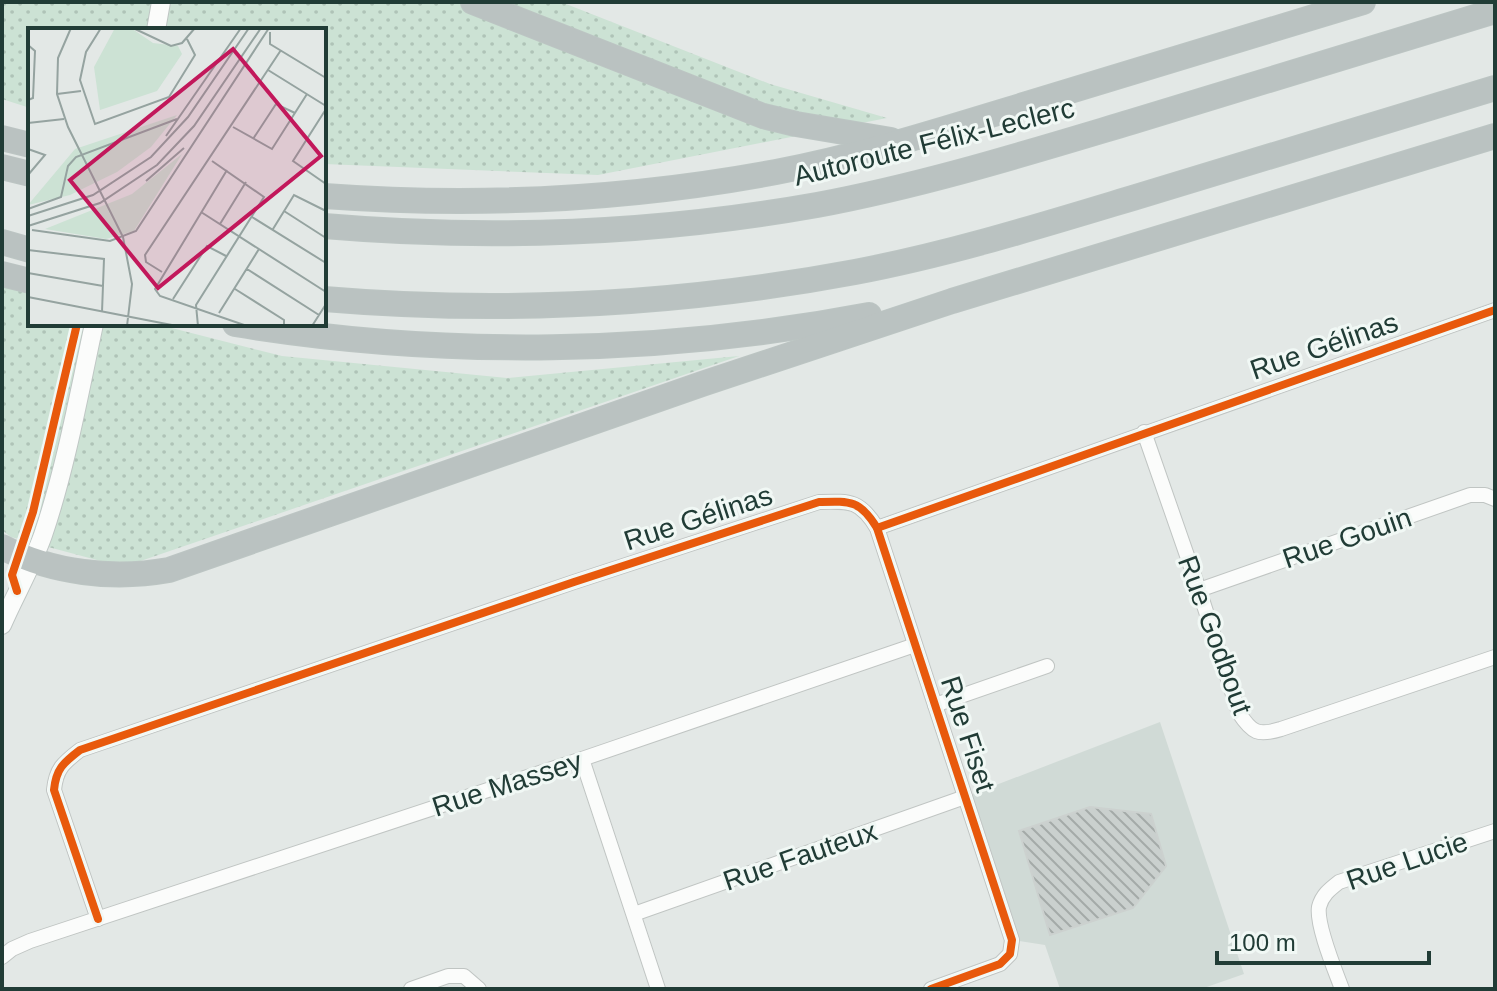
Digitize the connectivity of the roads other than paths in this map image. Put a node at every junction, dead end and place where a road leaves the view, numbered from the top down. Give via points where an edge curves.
1 (161, 2) edge
2 (473, 2) edge
3 (1363, 2) edge
4 (1495, 11) edge
5 (156, 28) edge
6 (1495, 88) edge
7 (1495, 136) edge
8 (2, 138) edge
9 (901, 142) junction
10 (28, 144) edge
11 (2, 167) edge
12 (28, 174) edge
13 (326, 196) edge
14 (326, 226) edge
15 (2, 242) edge
16 (28, 249) edge
17 (2, 274) edge
18 (28, 280) edge
19 (326, 299) edge
20 (952, 301) junction
21 (1495, 310) edge
22 (248, 326) edge
23 (93, 329) edge
24 (1144, 432) junction
25 (1495, 499) edge
26 (877, 528) junction
27 (2, 547) edge
28 (33, 561) junction
29 (1199, 590) junction
30 (2, 625) edge
31 (915, 645) junction
32 (1495, 657) edge
33 (1047, 666) dead end
34 (935, 705) junction
35 (582, 759) junction
36 (965, 797) junction
37 (1495, 831) edge
38 (634, 914) junction
39 (98, 919) junction
40 (2, 957) edge
41 (411, 989) edge
42 (479, 989) edge
43 (658, 989) edge
44 (931, 989) edge
45 (1342, 989) edge

1 - 5 street
2 - 9 highway via 763,116
3 - 9 highway
4 - 14 highway, Autoroute Félix-Leclerc via 1010,158 818,205 702,222 553,233
6 - 19 highway via 1007,235 818,278 705,295 549,307
7 - 20 highway
8 - 10 highway
9 - 13 highway via 778,171 621,194 479,201
11 - 12 highway
15 - 16 highway
17 - 18 highway
20 - 22 highway via 762,332 584,347 409,344
20 - 28 highway via 185,565 119,574
21 - 24 street, Rue Gélinas
23 - 28 street via 62,465
24 - 26 street, Rue Gélinas
24 - 29 street, Rue Godbout
25 - 29 street, Rue Gouin via 1470,495
26 - 31 street, Rue Fiset
26 - 39 street, Rue Gélinas via 866,511 845,501 819,502 80,750 55,776 54,790
27 - 28 highway
28 - 30 street
29 - 32 street, Rue Godbout via 1239,713 1256,732 1281,729
31 - 34 street, Rue Fiset
31 - 35 street, Rue Massey
33 - 34 street
34 - 36 street, Rue Fiset
35 - 38 street
35 - 39 street, Rue Massey
36 - 38 street, Rue Fauteux
36 - 44 street, Rue Fiset via 1012,940 1010,954 1000,964
37 - 45 street, Rue Lucie via 1339,882 1326,893 1319,920
38 - 43 street
39 - 40 street, Rue Massey via 30,941
41 - 42 street via 448,976 464,976

